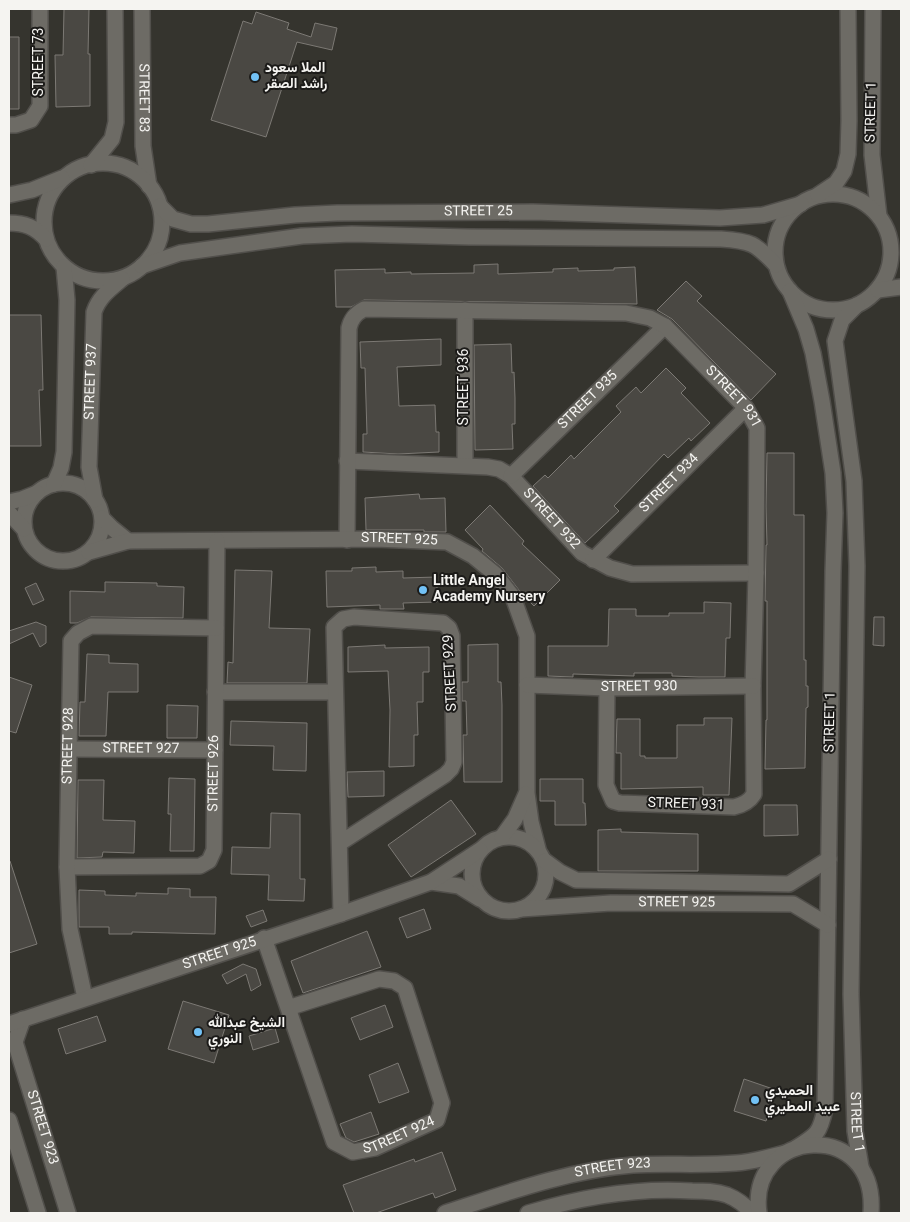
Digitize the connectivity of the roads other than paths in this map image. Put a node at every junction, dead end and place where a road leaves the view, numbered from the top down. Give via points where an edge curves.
1 (40, 9) edge
2 (115, 9) edge
3 (142, 9) edge
4 (848, 9) edge
5 (873, 9) edge
6 (9, 124) edge
7 (91, 165) junction
8 (65, 177) junction
9 (149, 186) junction
10 (9, 195) edge
11 (807, 201) junction
12 (160, 206) junction
13 (879, 216) junction
14 (9, 223) edge
15 (890, 237) junction
16 (46, 239) junction
17 (901, 249) edge
18 (776, 265) junction
19 (142, 266) junction
20 (64, 267) junction
21 (125, 277) junction
22 (901, 287) edge
23 (878, 290) junction
24 (790, 291) junction
25 (857, 306) junction
26 (465, 310) junction
27 (665, 326) junction
28 (746, 408) junction
29 (347, 461) junction
30 (465, 464) junction
31 (511, 476) junction
32 (54, 484) junction
33 (37, 493) junction
34 (95, 500) junction
35 (9, 502) edge
36 (9, 513) edge
37 (102, 518) junction
38 (24, 529) junction
39 (347, 540) junction
40 (128, 541) junction
41 (217, 541) junction
42 (89, 552) junction
43 (593, 560) junction
44 (756, 573) junction
45 (833, 587) junction
46 (856, 592) junction
47 (216, 628) junction
48 (527, 686) junction
49 (753, 686) junction
50 (607, 688) junction
51 (215, 692) junction
52 (335, 692) junction
53 (69, 749) junction
54 (215, 750) junction
55 (527, 793) junction
56 (502, 837) junction
57 (340, 844) junction
58 (480, 850) junction
59 (541, 855) junction
60 (828, 859) junction
61 (67, 867) junction
62 (431, 882) junction
63 (487, 904) junction
64 (521, 909) junction
65 (341, 914) junction
66 (828, 925) junction
67 (264, 938) junction
68 (86, 998) junction
69 (288, 1008) junction
70 (16, 1021) edge
71 (12, 1040) edge
72 (9, 1120) edge
73 (791, 1150) junction
74 (861, 1167) junction
75 (38, 1213) edge
76 (68, 1213) edge
77 (445, 1213) edge
78 (528, 1213) edge
79 (752, 1213) edge
80 (759, 1213) edge
81 (871, 1213) edge

1 - 6 street, STREET 73 via 40,106 31,120
2 - 7 street, STREET 83 via 116,122 112,139
3 - 9 street, STREET 83 via 143,146
4 - 11 street, STREET 1 via 848,154 844,171 836,183
5 - 13 street, STREET 1 via 872,155
7 - 8 street
7 - 9 street via 123,167
8 - 10 street
8 - 16 street via 46,205 43,222
9 - 12 street
11 - 12 street, STREET 25 via 763,216 720,218 533,212 337,213 208,224 173,219
11 - 13 street via 831,194 849,196 866,204
11 - 18 street via 788,216 779,230
12 - 19 street via 159,239 153,254
13 - 15 street
14 - 16 street via 38,230
15 - 17 street
15 - 23 street via 892,256 888,274
16 - 20 street
18 - 19 street, STREET 25 via 760,249 744,240 721,238 352,234 302,236 218,247 180,253
18 - 24 street
19 - 21 street
20 - 21 street via 93,281
20 - 32 street, STREET 937 via 64,452
21 - 34 street, STREET 937 via 101,296 94,312 89,467
22 - 23 street
23 - 25 street
24 - 25 street via 804,303 821,309
24 - 45 street, STREET 1 via 813,353 833,473
25 - 46 street, STREET 1 via 842,320 835,341 854,481
26 - 27 street, STREET 931 via 626,313 650,318
26 - 29 street, STREET 931 via 364,309 354,316 348,328
26 - 30 street, STREET 936
27 - 28 street, STREET 931
27 - 31 street, STREET 935
28 - 43 street, STREET 934
28 - 44 street, STREET 931 via 757,428
29 - 30 street, STREET 932
29 - 39 street, STREET 931
30 - 31 street, STREET 932 via 499,469
31 - 43 street, STREET 932 via 572,543
32 - 33 street
32 - 34 street via 73,484
33 - 35 street
33 - 38 street via 26,509
34 - 37 street
36 - 38 street
37 - 40 street
37 - 42 street via 100,536
38 - 42 street via 31,546 54,561 73,560
39 - 41 street, STREET 925
39 - 48 street, STREET 925 via 446,542 473,556 495,574 513,597 527,636
40 - 41 street, STREET 925
40 - 42 street, STREET 925
41 - 47 street, STREET 926
43 - 44 street, STREET 932 via 632,574
44 - 49 street, STREET 931
45 - 46 street via 848,580
45 - 60 street, STREET 1
46 - 74 street, STREET 1 via 851,994 855,1132
47 - 51 street, STREET 926
47 - 53 street, STREET 928 via 91,626 78,633 71,641
48 - 50 street, STREET 930
48 - 55 street, STREET 925
49 - 50 street, STREET 930
49 - 50 street, STREET 931 via 754,794 745,804 734,807 613,801 606,785
51 - 52 street
51 - 54 street, STREET 926
52 - 57 street, STREET 929
52 - 57 street, STREET 929 via 334,627 343,620 354,617 442,623 449,628 452,636 452,769
53 - 54 street, STREET 927
53 - 61 street, STREET 928
54 - 61 street, STREET 926 via 214,850 208,861 200,866
55 - 56 street, STREET 925
55 - 59 street, STREET 925
56 - 58 street
56 - 59 street via 522,838
57 - 65 street, STREET 929
58 - 62 street, STREET 925
58 - 63 street via 473,866 473,883
59 - 60 street, STREET 925 via 560,872 576,880 789,884
59 - 64 street via 547,878 541,894
60 - 66 street, STREET 1
61 - 68 street, STREET 928 via 70,929
62 - 63 street, STREET 925 via 459,886
62 - 65 street, STREET 925
63 - 64 street via 503,911
64 - 66 street, STREET 925 via 611,903 793,904
65 - 67 street, STREET 925
66 - 73 street, STREET 1 via 825,1109 816,1134
67 - 68 street, STREET 925
67 - 69 street, STREET 924
68 - 70 street, STREET 925
69 - 69 street, STREET 924 via 334,1142 353,1152 375,1148 437,1120 442,1103 405,988 394,981 379,979
70 - 71 street, STREET 923
71 - 76 street, STREET 923
72 - 75 street, STREET 923
73 - 74 street via 814,1144 832,1147 848,1154
73 - 77 street, STREET 923 via 736,1163 634,1165 598,1170 541,1183
73 - 80 street via 772,1164 763,1178 758,1195
74 - 81 street via 869,1181
78 - 79 street, STREET 923 via 600,1196 673,1190 725,1194 738,1200

